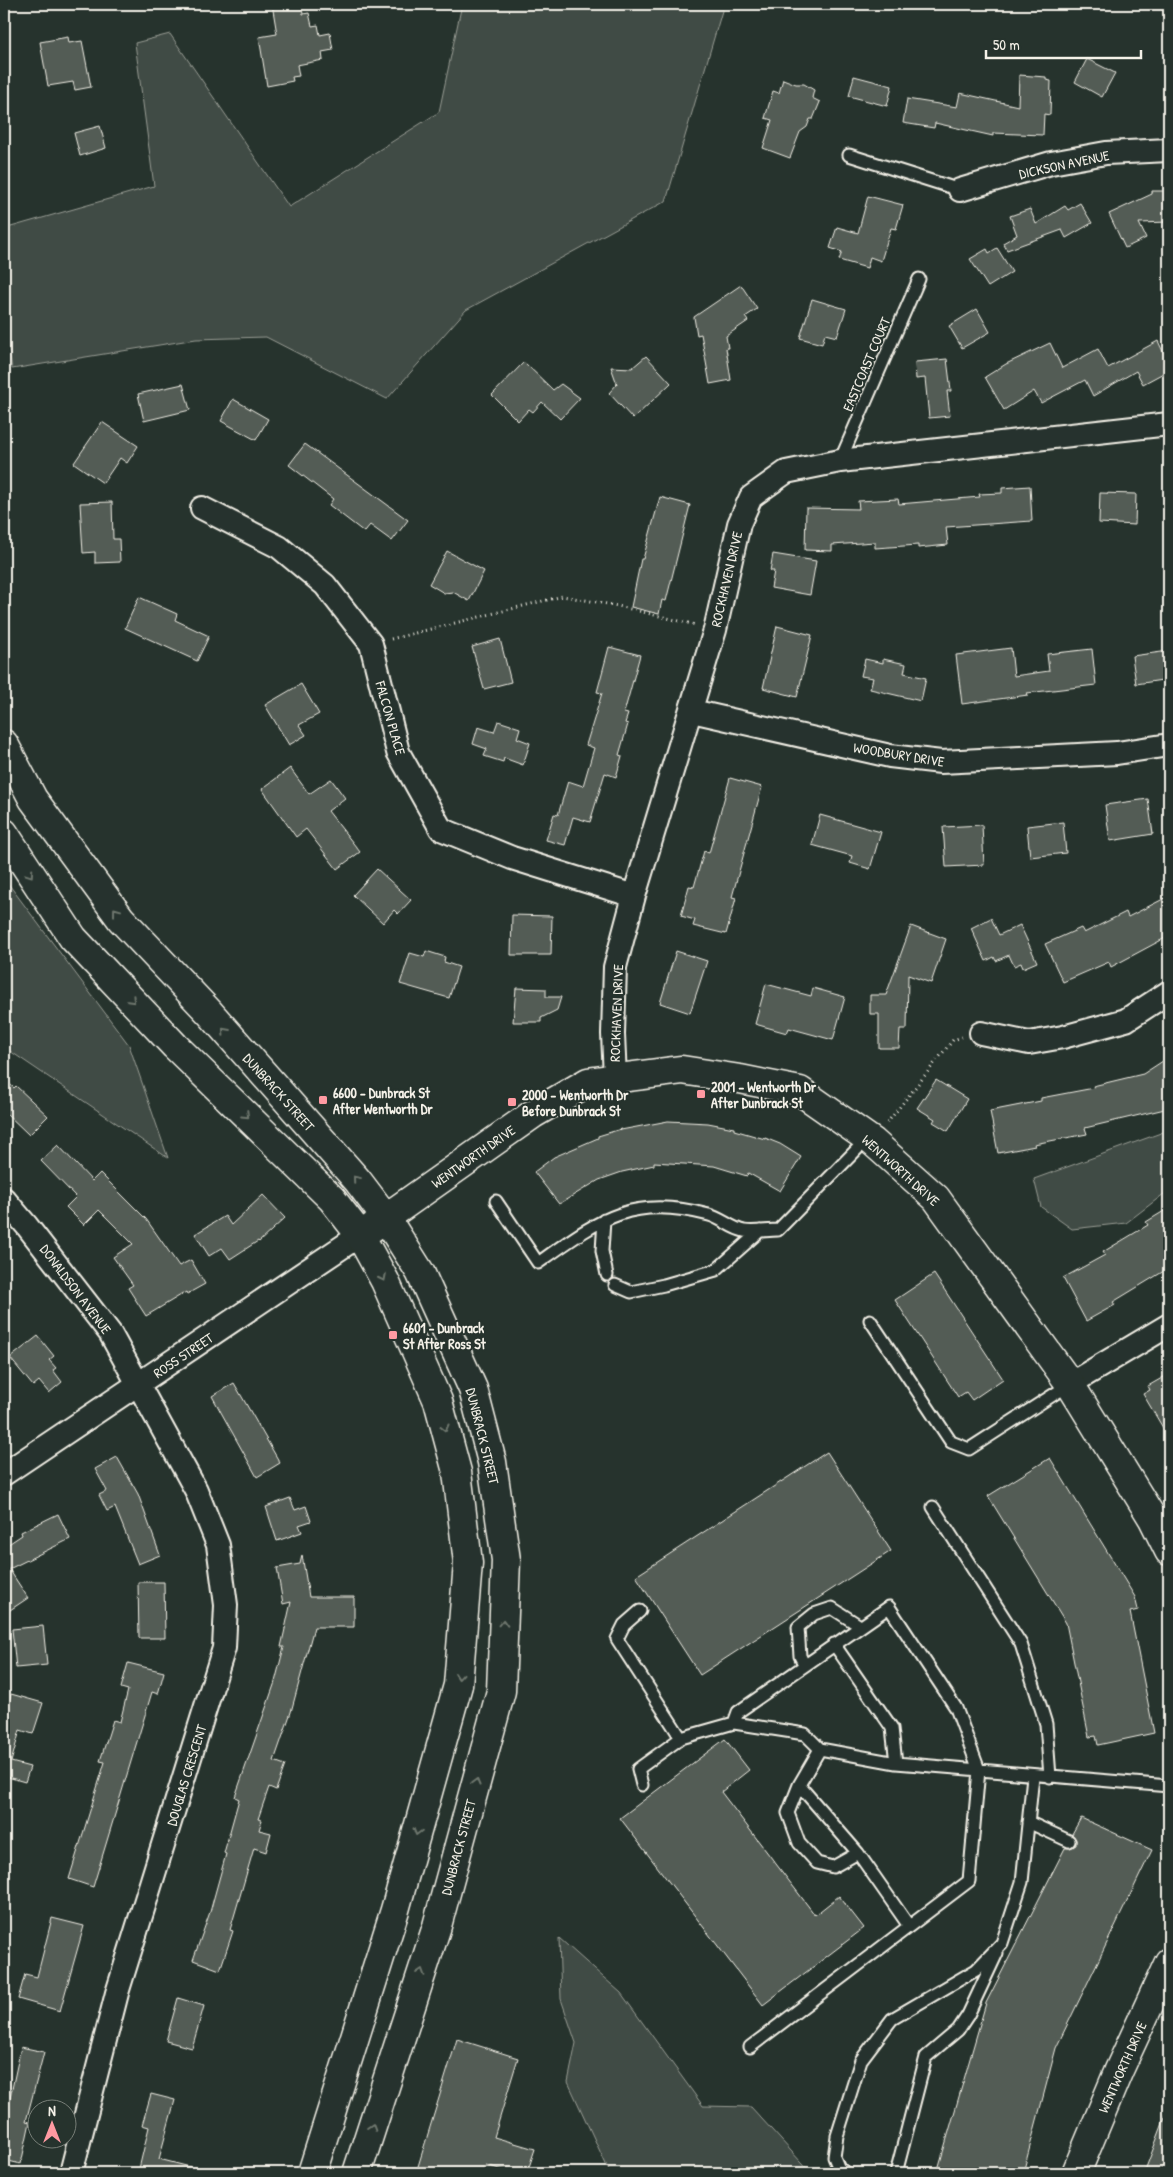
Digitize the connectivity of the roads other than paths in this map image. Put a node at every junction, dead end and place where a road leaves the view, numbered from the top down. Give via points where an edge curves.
1 (1169, 150) edge
2 (849, 155) dead end
3 (960, 190) joint
4 (919, 279) dead end
5 (1169, 424) edge
6 (840, 461) junction
7 (202, 508) dead end
8 (692, 711) junction
9 (4, 744) edge
10 (1169, 745) edge
11 (4, 833) edge
12 (634, 896) junction
13 (1169, 992) edge
14 (981, 1033) road end
15 (615, 1078) junction
16 (870, 1140) junction
17 (4, 1200) edge
18 (496, 1201) dead end
19 (386, 1218) junction
20 (604, 1220) junction
21 (760, 1231) junction
22 (360, 1235) junction
23 (607, 1275) dead end
24 (615, 1285) dead end
25 (870, 1320) dead end
26 (1169, 1325) edge
27 (1070, 1384) junction
28 (139, 1385) junction
29 (4, 1474) edge
30 (933, 1507) dead end
31 (1169, 1550) edge
32 (640, 1611) dead end
33 (860, 1626) junction
34 (834, 1644) junction
35 (804, 1664) junction
36 (734, 1723) junction
37 (681, 1738) junction
38 (820, 1749) junction
39 (896, 1762) junction
40 (979, 1770) junction
41 (1033, 1776) junction
42 (1050, 1777) junction
43 (642, 1784) dead end
44 (799, 1784) junction
45 (1169, 1786) edge
46 (1028, 1822) junction
47 (1069, 1841) dead end
48 (858, 1853) junction
49 (910, 1926) junction
50 (1002, 1943) junction
51 (1169, 1962) edge
52 (750, 2047) dead end
53 (71, 2173) edge
54 (312, 2173) edge
55 (357, 2173) edge
56 (847, 2173) edge
57 (896, 2173) edge
58 (1076, 2173) edge

1 - 3 street, DICKSON AVENUE via 1106,153 1052,163
2 - 3 lane
4 - 6 lane, EASTCOAST COURT
5 - 6 street, ROCKHAVEN DRIVE
6 - 8 street, ROCKHAVEN DRIVE via 786,472 751,497 739,524 715,630
7 - 12 street, FALCON PLACE via 279,547 325,585 370,644 398,752 441,829 512,858
8 - 10 street, WOODBURY DRIVE via 890,756 941,762 1117,752
8 - 12 street, ROCKHAVEN DRIVE
19 -> 9 main road, DUNBRACK STREET via 352,1173 121,919 32,799
11 -> 22 main road via 73,938 175,1046 332,1199
12 - 15 street, ROCKHAVEN DRIVE via 615,967
13 - 14 street via 1126,1020 1063,1037 1029,1043
15 - 16 main road, WENTWORTH DRIVE via 682,1070 800,1092
15 - 19 main road, WENTWORTH DRIVE via 588,1082 533,1114
16 - 21 lane via 778,1230
16 - 27 main road, WENTWORTH DRIVE via 936,1198
17 - 28 street, DONALDSON AVENUE via 110,1333
18 - 20 lane via 538,1263 584,1230
19 - 22 main road, WENTWORTH DRIVE
55 -> 19 main road, DUNBRACK STREET via 436,1926 501,1691 506,1560 492,1462 473,1388 420,1272
20 - 21 lane via 652,1207 682,1209 712,1216 743,1231
20 - 23 lane via 602,1251
21 - 24 lane via 716,1270 631,1292
22 - 28 street, ROSS STREET
22 -> 54 main road via 385,1281 438,1401 457,1472 468,1563 458,1685 395,1910
25 - 27 lane via 951,1442 969,1449
26 - 27 street
27 - 31 main road, WENTWORTH DRIVE
28 - 29 street, ROSS STREET
28 - 53 street, DOUGLAS CRESCENT via 196,1490 218,1545 226,1606 224,1648 117,1993
30 - 42 lane via 1021,1644 1046,1724
32 - 37 lane via 624,1625 617,1639
33 - 34 lane
33 - 35 lane via 832,1608 814,1614 798,1628 800,1656
33 - 40 lane via 889,1607 956,1708
34 - 35 lane
34 - 39 lane via 892,1728
35 - 36 lane via 738,1712
36 - 37 lane
36 - 38 lane via 805,1734
37 - 43 lane via 638,1769
38 - 39 lane
38 - 44 lane
39 - 40 lane
40 - 41 lane
40 - 49 lane via 969,1881
41 - 42 lane
41 - 46 lane
42 - 45 lane
44 - 48 lane
44 - 48 lane via 788,1813 799,1843 817,1863 833,1867
46 - 47 lane
46 - 50 lane via 1022,1882
48 - 49 lane
49 - 52 lane
50 - 56 lane via 976,1970 892,2019 861,2060 837,2136 834,2157 839,2169
50 - 57 lane via 958,2030 926,2057
51 - 58 main road, WENTWORTH DRIVE

